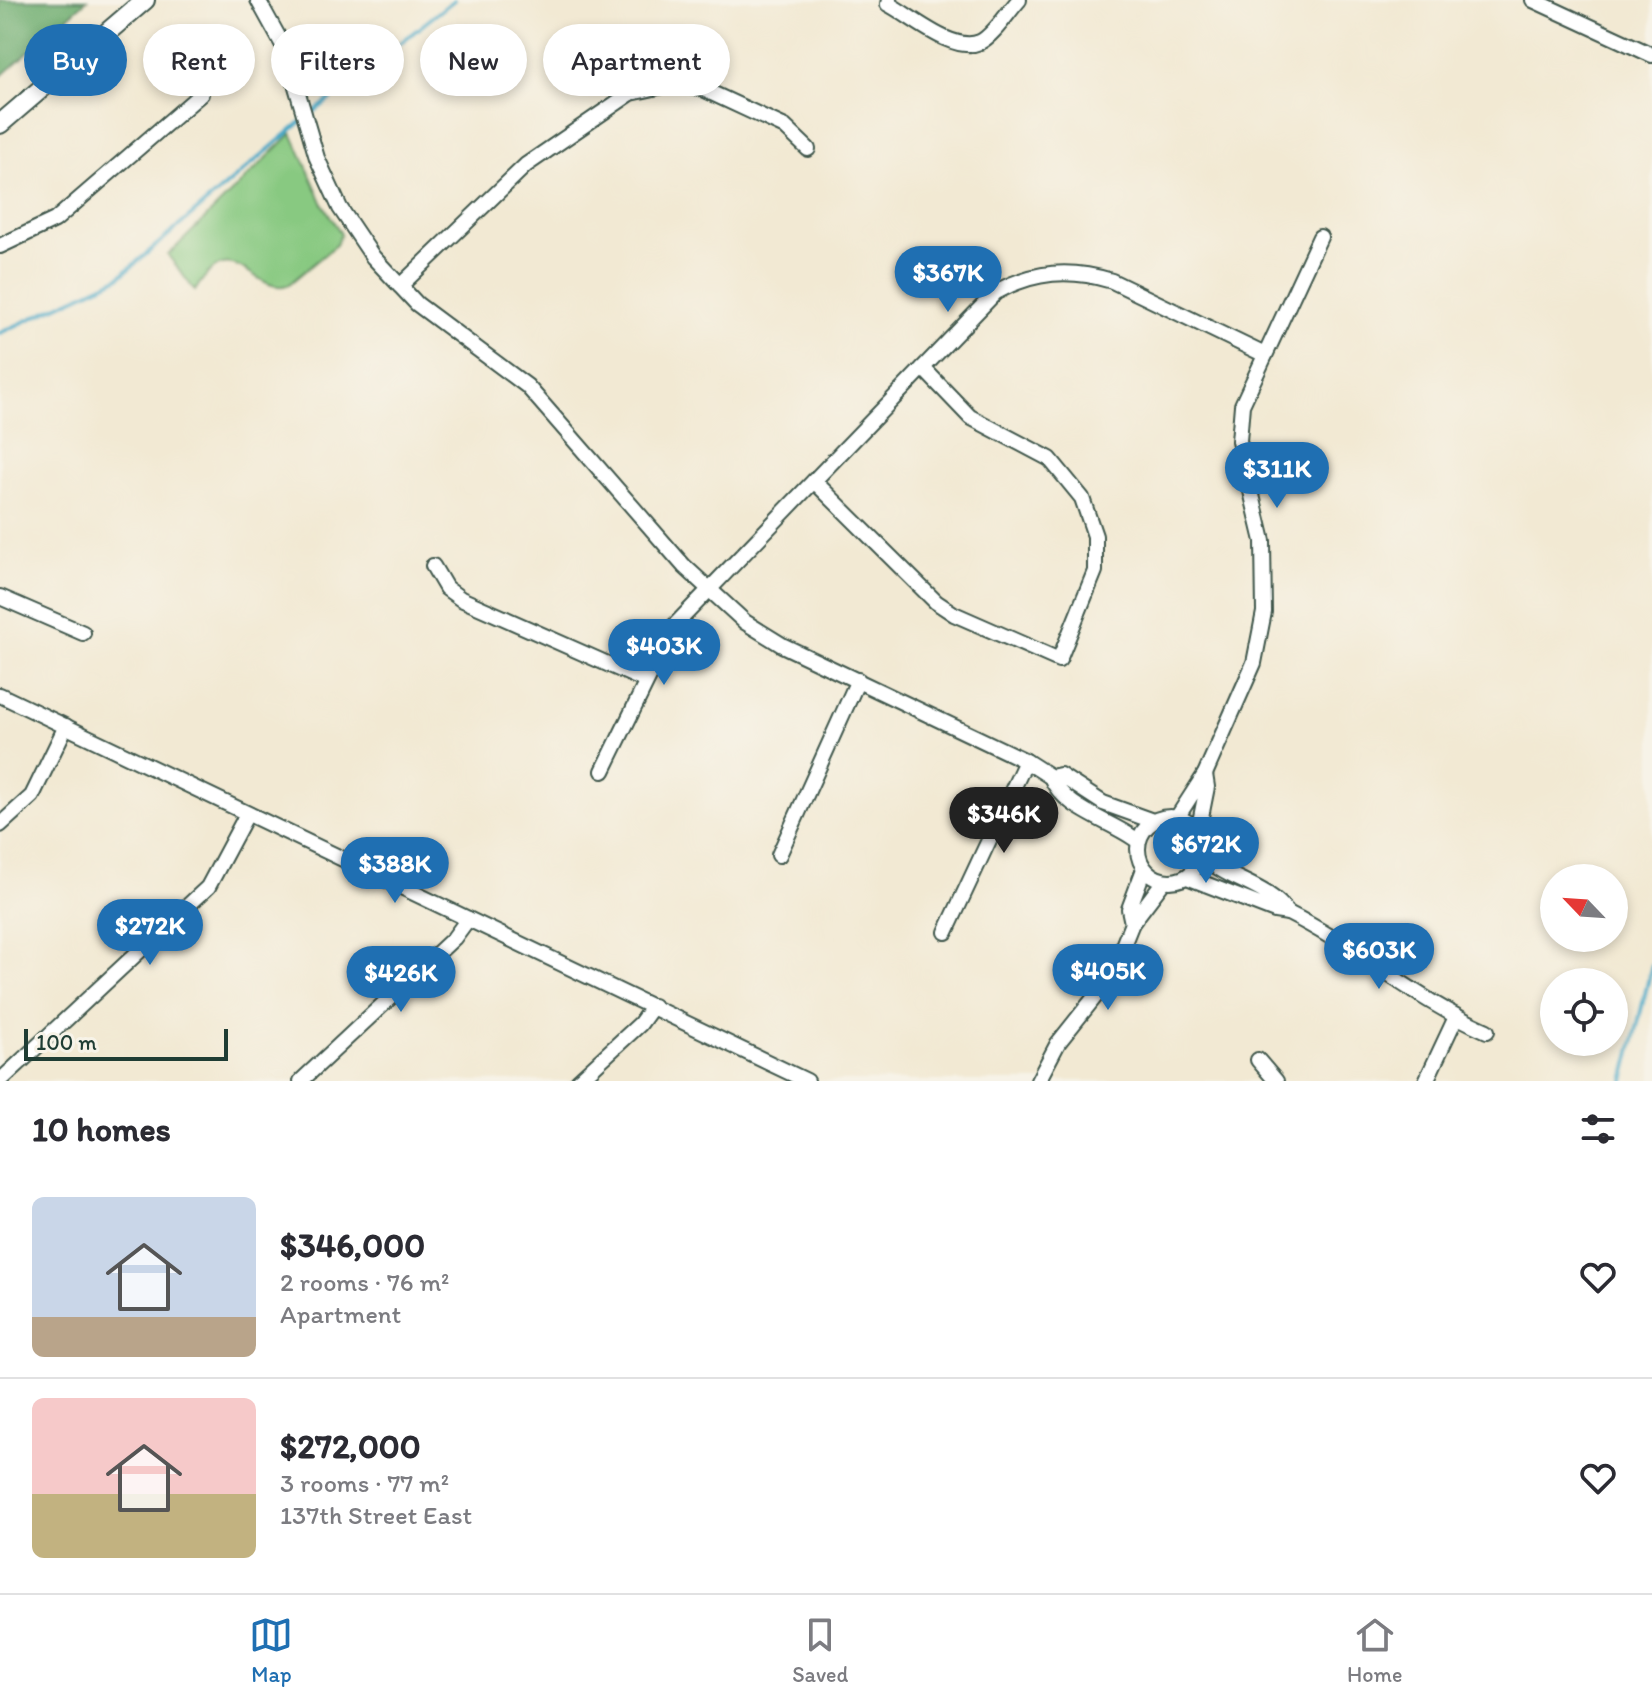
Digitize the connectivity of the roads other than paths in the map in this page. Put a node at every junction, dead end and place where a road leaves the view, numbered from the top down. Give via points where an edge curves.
1 (145, 0) edge
2 (258, 0) edge
3 (1019, 0) edge
4 (1533, 0) edge
5 (889, 2) edge
6 (1652, 55) edge
7 (199, 96) edge
8 (0, 124) edge
9 (808, 149) dead end
10 (1320, 237) dead end
11 (0, 246) edge
12 (400, 286) junction
13 (1265, 355) junction
14 (923, 368) junction
15 (814, 481) junction
16 (433, 566) dead end
17 (707, 589) junction
18 (0, 597) edge
19 (83, 633) dead end
20 (858, 680) junction
21 (646, 681) junction
22 (0, 695) edge
23 (66, 726) junction
24 (1026, 761) junction
25 (603, 771) dead end
26 (1205, 774) junction
27 (1051, 777) junction
28 (247, 814) junction
29 (1178, 816) junction
30 (1153, 821) junction
31 (0, 825) edge
32 (1198, 832) junction
33 (1138, 841) junction
34 (1201, 854) junction
35 (779, 855) dead end
36 (1144, 869) junction
37 (1187, 877) junction
38 (1164, 881) junction
39 (1288, 913) junction
40 (468, 919) junction
41 (1132, 923) junction
42 (946, 932) dead end
43 (653, 1006) junction
44 (1456, 1017) junction
45 (1487, 1031) dead end
46 (1258, 1060) dead end
47 (0, 1081) edge
48 (301, 1081) edge
49 (578, 1081) edge
50 (807, 1081) edge
51 (1038, 1081) edge
52 (1276, 1081) edge
53 (1426, 1081) edge

1 - 8 main road
2 - 12 street via 298,84 309,130 340,208
3 - 5 street via 984,39 971,44 955,42 902,16
4 - 6 street
7 - 11 street via 55,220
9 - 12 street via 785,127 701,88 668,85 631,93 526,165
10 - 13 street
12 - 17 street via 527,386
13 - 14 street via 1112,281 1070,271 1031,277 996,292
13 - 26 street via 1242,405 1239,426 1266,564 1261,637
14 - 15 street
14 - 15 street via 970,417 1050,459 1082,498 1095,536 1095,571 1059,660 936,602
15 - 17 street
16 - 21 street via 446,588 461,599
17 - 20 street via 766,636
17 - 21 street via 674,626
18 - 19 street
20 - 24 street
20 - 35 street
21 - 25 street
22 - 23 street
23 - 28 street
23 - 31 street via 32,796
24 - 27 street
24 - 42 street
26 - 29 street
26 - 32 street
27 - 30 street via 1060,775 1103,803
27 - 33 street via 1076,805
28 - 40 street
28 - 47 street via 208,887
29 - 30 street
29 - 32 street
30 - 33 street
32 - 34 street
33 - 36 street
34 - 37 street
34 - 39 street via 1224,874 1271,895
36 - 38 street
36 - 41 street via 1129,909
37 - 38 street
37 - 39 street
38 - 41 street
39 - 44 street via 1345,943
40 - 43 street
40 - 48 street
41 - 51 street via 1110,978 1067,1030
43 - 49 street
43 - 50 street
44 - 45 street
44 - 53 street
46 - 52 street

